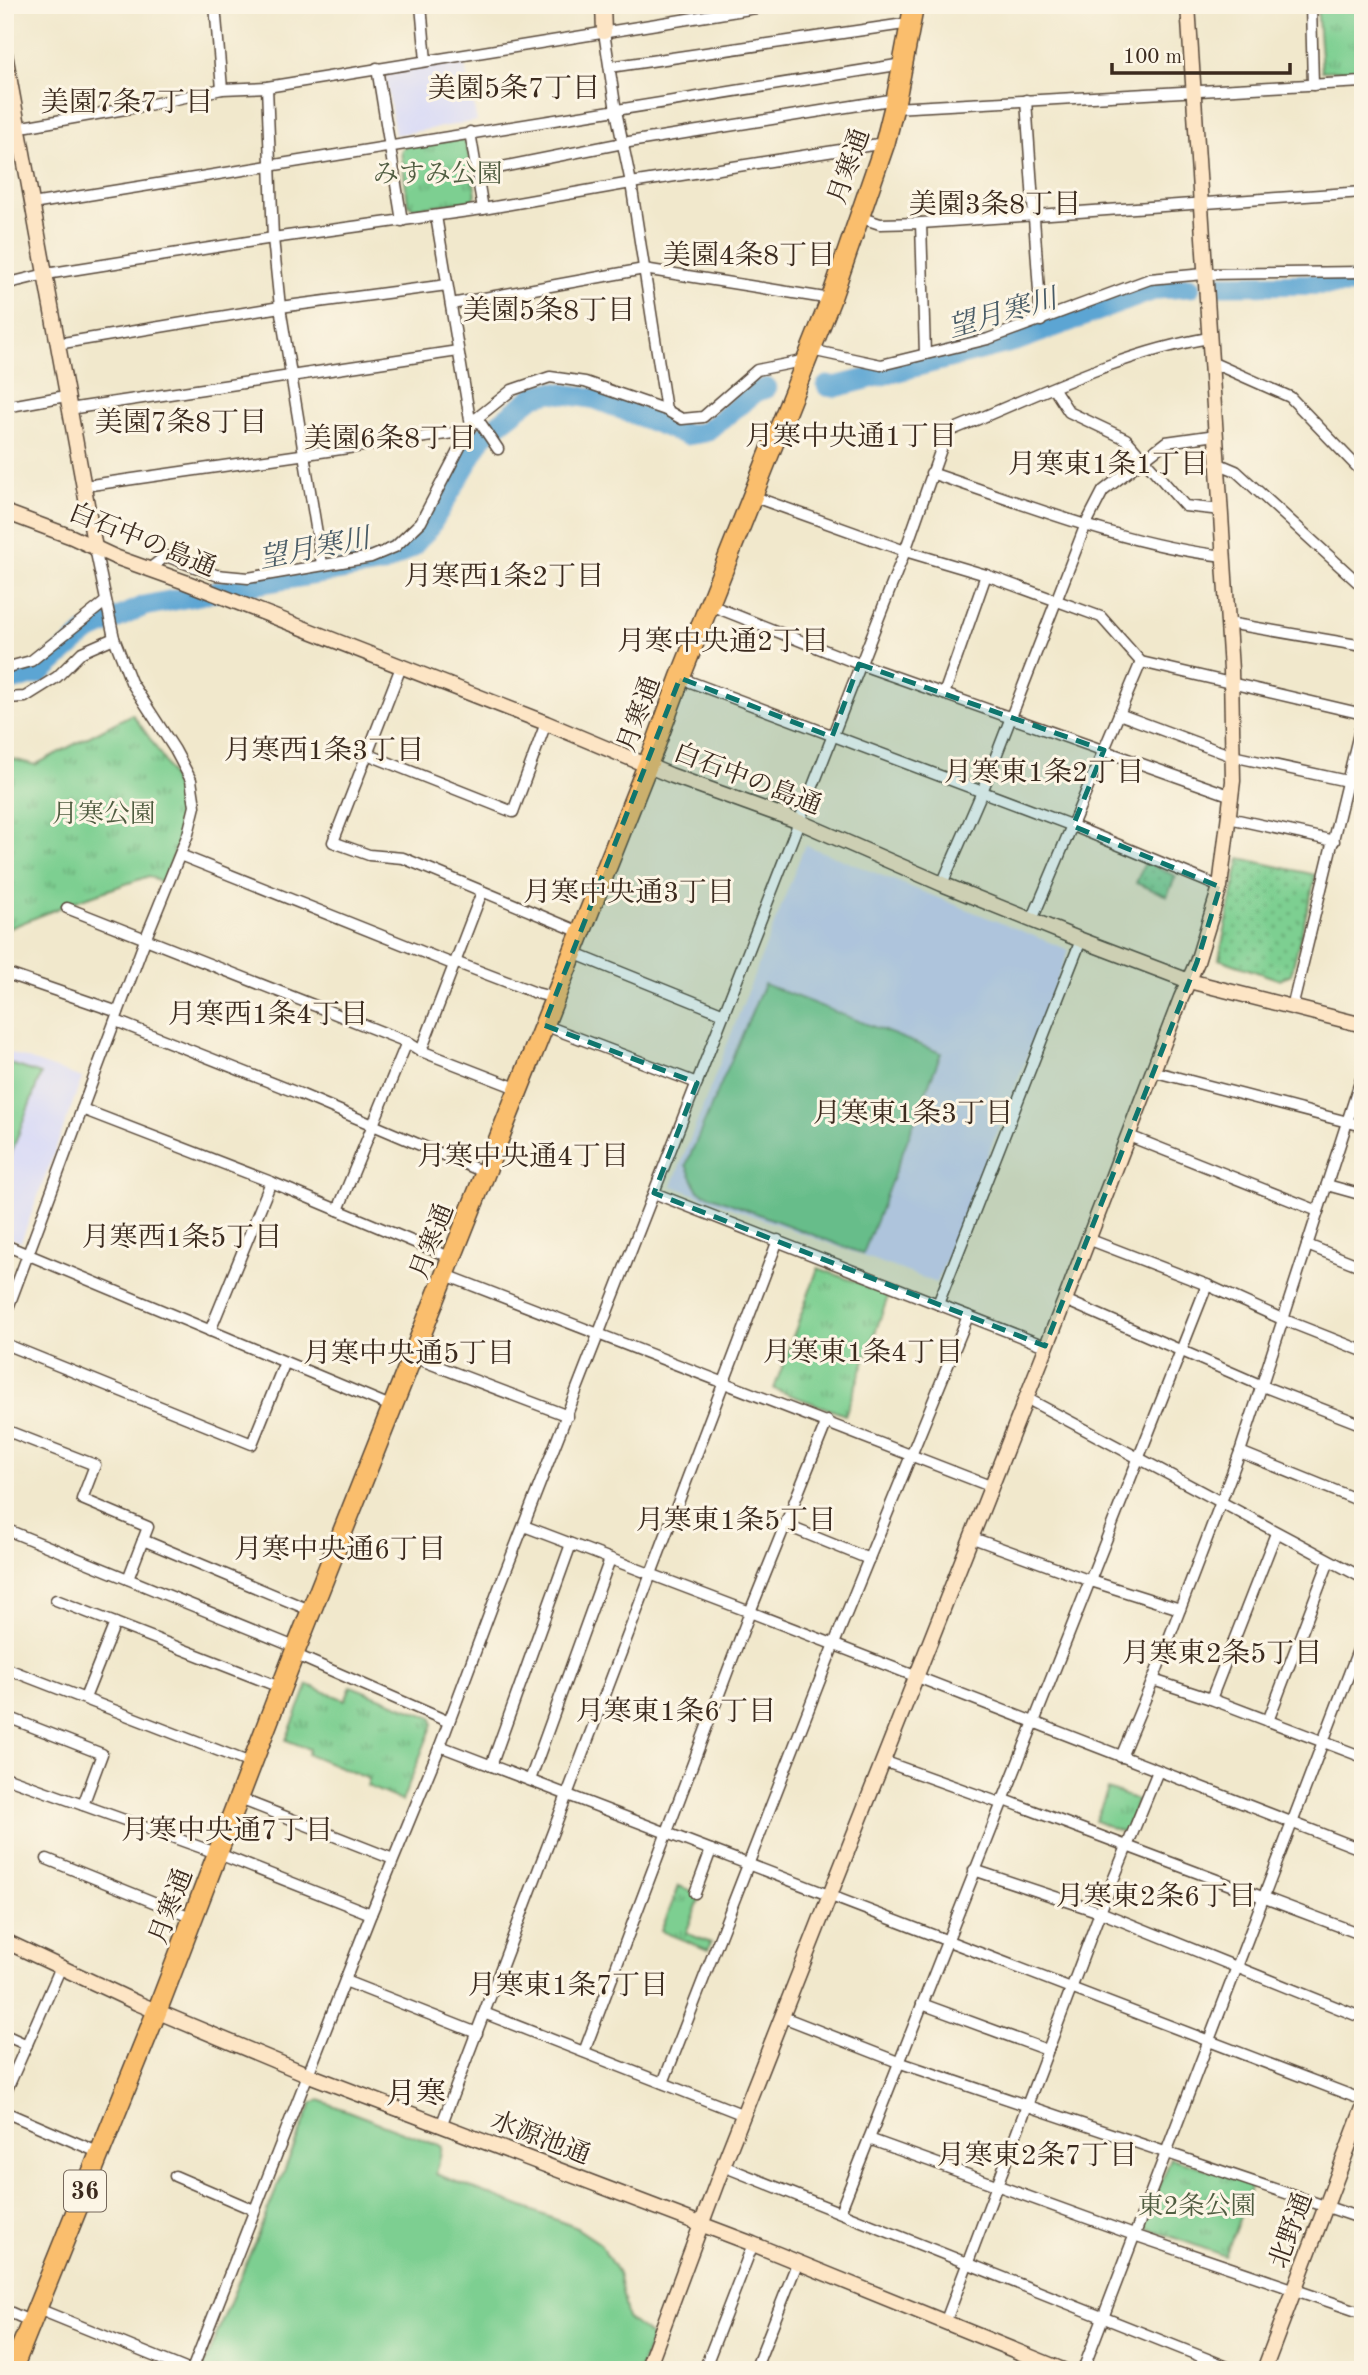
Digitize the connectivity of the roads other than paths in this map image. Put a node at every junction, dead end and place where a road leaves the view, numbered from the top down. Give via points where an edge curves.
1 (215, 5) edge
2 (421, 5) edge
3 (603, 5) edge
4 (774, 5) edge
5 (1188, 5) edge
6 (1311, 5) edge
7 (913, 14) edge
8 (604, 32) junction
9 (5, 55) edge
10 (426, 61) junction
11 (903, 64) junction
12 (610, 67) junction
13 (377, 68) junction
14 (1363, 82) edge
15 (1313, 85) junction
16 (267, 87) junction
17 (222, 89) junction
18 (1194, 90) junction
19 (1026, 100) junction
20 (895, 104) junction
21 (616, 111) junction
22 (12, 129) edge
23 (470, 132) junction
24 (623, 143) junction
25 (886, 143) junction
26 (391, 146) junction
27 (272, 166) junction
28 (477, 172) junction
29 (631, 183) junction
30 (1363, 192) edge
31 (32, 204) junction
32 (1200, 205) junction
33 (483, 209) junction
34 (436, 216) junction
35 (859, 217) junction
36 (1033, 217) junction
37 (402, 221) junction
38 (921, 223) junction
39 (273, 238) junction
40 (644, 269) junction
41 (1363, 272) edge
42 (46, 274) junction
43 (1204, 274) junction
44 (5, 284) edge
45 (447, 285) junction
46 (831, 299) junction
47 (451, 304) junction
48 (281, 307) junction
49 (1041, 321) junction
50 (1209, 338) junction
51 (57, 344) junction
52 (458, 351) junction
53 (925, 354) junction
54 (809, 355) junction
55 (1210, 362) junction
56 (291, 377) junction
57 (1054, 389) junction
58 (67, 403) junction
59 (5, 407) edge
60 (666, 410) junction
61 (477, 424) junction
62 (1216, 435) junction
63 (465, 438) junction
64 (498, 449) dead end
65 (304, 454) junction
66 (1145, 457) junction
67 (1217, 463) junction
68 (1363, 472) edge
69 (931, 474) junction
70 (84, 486) junction
71 (752, 496) junction
72 (1221, 510) junction
73 (5, 512) edge
74 (1086, 524) junction
75 (95, 548) junction
76 (905, 551) junction
77 (1224, 556) junction
78 (322, 564) junction
79 (149, 569) junction
80 (986, 575) junction
81 (1363, 587) edge
82 (105, 601) junction
83 (1057, 601) junction
84 (710, 605) junction
85 (1228, 623) junction
86 (113, 635) junction
87 (1363, 646) edge
88 (1141, 662) junction
89 (859, 664) junction
90 (5, 667) edge
91 (401, 667) junction
92 (680, 678) junction
93 (1232, 681) junction
94 (944, 694) junction
95 (5, 698) edge
96 (1119, 714) junction
97 (1363, 715) edge
98 (1011, 718) junction
99 (546, 723) junction
100 (832, 737) junction
101 (1104, 750) junction
102 (367, 754) junction
103 (1232, 756) junction
104 (648, 765) junction
105 (1347, 781) junction
106 (982, 792) junction
107 (1232, 796) junction
108 (1229, 818) junction
109 (800, 822) junction
110 (1073, 826) junction
111 (1334, 841) junction
112 (180, 855) junction
113 (942, 884) junction
114 (1220, 887) junction
115 (482, 892) junction
116 (67, 908) dead end
117 (1032, 920) junction
118 (580, 932) junction
119 (145, 940) junction
120 (1081, 940) junction
121 (573, 953) junction
122 (455, 964) junction
123 (5, 973) edge
124 (1189, 981) junction
125 (556, 998) junction
126 (1292, 1008) junction
127 (724, 1014) junction
128 (117, 1017) junction
129 (544, 1025) junction
130 (1363, 1025) edge
131 (407, 1042) junction
132 (421, 1051) junction
133 (1153, 1071) junction
134 (1363, 1073) edge
135 (697, 1083) junction
136 (519, 1089) junction
137 (82, 1109) junction
138 (1347, 1122) junction
139 (372, 1126) junction
140 (1363, 1126) edge
141 (1129, 1136) junction
142 (486, 1173) junction
143 (271, 1182) junction
144 (1327, 1185) junction
145 (654, 1193) junction
146 (1363, 1195) edge
147 (338, 1210) junction
148 (1318, 1212) junction
149 (1088, 1239) junction
150 (778, 1240) junction
151 (5, 1245) edge
152 (1307, 1245) junction
153 (29, 1255) junction
154 (449, 1266) junction
155 (1363, 1267) edge
156 (1207, 1285) junction
157 (1065, 1300) junction
158 (938, 1304) junction
159 (5, 1316) edge
160 (968, 1316) junction
161 (1282, 1319) junction
162 (210, 1331) junction
163 (600, 1333) junction
164 (5, 1344) edge
165 (1045, 1346) junction
166 (1180, 1350) junction
167 (1363, 1351) edge
168 (413, 1357) junction
169 (285, 1362) junction
170 (724, 1382) junction
171 (1260, 1385) junction
172 (1026, 1398) junction
173 (393, 1407) junction
174 (568, 1416) junction
175 (827, 1421) junction
176 (1363, 1425) edge
177 (5, 1430) edge
178 (1240, 1452) junction
179 (912, 1454) junction
180 (1137, 1457) junction
181 (990, 1486) junction
182 (1222, 1502) junction
183 (1363, 1502) edge
184 (785, 1525) junction
185 (524, 1526) junction
186 (5, 1529) edge
187 (1276, 1533) junction
188 (970, 1537) junction
189 (143, 1540) junction
190 (571, 1544) junction
191 (610, 1559) junction
192 (869, 1559) junction
193 (1329, 1562) junction
194 (651, 1575) junction
195 (1363, 1578) edge
196 (128, 1579) junction
197 (1088, 1580) junction
198 (56, 1600) dead end
199 (1180, 1609) junction
200 (312, 1611) junction
201 (750, 1612) junction
202 (116, 1623) junction
203 (1363, 1637) edge
204 (834, 1644) junction
205 (296, 1651) junction
206 (1357, 1667) edge
207 (5, 1668) edge
208 (915, 1677) junction
209 (1153, 1680) junction
210 (282, 1688) junction
211 (85, 1698) junction
212 (1210, 1699) junction
213 (5, 1716) edge
214 (1268, 1721) junction
215 (449, 1722) junction
216 (1033, 1722) junction
217 (1322, 1741) junction
218 (440, 1746) junction
219 (1121, 1756) junction
220 (1363, 1757) edge
221 (883, 1761) junction
222 (253, 1764) junction
223 (491, 1766) junction
224 (1158, 1771) junction
225 (5, 1777) edge
226 (530, 1780) junction
227 (567, 1795) junction
228 (240, 1799) junction
229 (1001, 1801) junction
230 (83, 1805) junction
231 (1292, 1822) junction
232 (667, 1833) junction
233 (1127, 1845) junction
234 (711, 1850) junction
235 (1363, 1850) edge
236 (219, 1854) junction
237 (47, 1859) dead end
238 (393, 1859) junction
239 (747, 1864) junction
240 (974, 1871) junction
241 (695, 1893) dead end
242 (831, 1897) junction
243 (1264, 1897) junction
244 (1100, 1912) junction
245 (371, 1914) junction
246 (193, 1919) junction
247 (1363, 1936) edge
248 (5, 1941) edge
249 (946, 1941) junction
250 (61, 1967) junction
251 (1236, 1968) junction
252 (345, 1981) junction
253 (1072, 1989) junction
254 (922, 2004) junction
255 (157, 2011) junction
256 (484, 2013) junction
257 (783, 2017) junction
258 (1363, 2018) edge
259 (477, 2033) junction
260 (5, 2035) edge
261 (1209, 2041) junction
262 (27, 2045) junction
263 (1048, 2050) junction
264 (584, 2052) junction
265 (898, 2062) junction
266 (309, 2075) junction
267 (663, 2083) junction
268 (5, 2094) edge
269 (1363, 2100) edge
270 (1027, 2104) junction
271 (1363, 2108) edge
272 (5, 2112) edge
273 (744, 2115) junction
274 (441, 2126) junction
275 (869, 2139) junction
276 (1166, 2152) junction
277 (100, 2153) junction
278 (723, 2166) junction
279 (175, 2176) dead end
280 (996, 2186) junction
281 (1324, 2207) junction
282 (254, 2210) junction
283 (840, 2212) junction
284 (1363, 2219) edge
285 (703, 2224) junction
286 (1134, 2235) junction
287 (753, 2244) junction
288 (798, 2261) junction
289 (966, 2264) junction
290 (1294, 2290) junction
291 (5, 2310) edge
292 (1363, 2313) edge
293 (35, 2316) junction
294 (1103, 2319) junction
295 (945, 2323) junction
296 (653, 2368) edge
297 (12, 2370) edge
298 (190, 2370) edge
299 (704, 2370) edge
300 (755, 2370) edge
301 (1063, 2370) edge
302 (1083, 2370) edge
303 (1235, 2370) edge
304 (1264, 2370) edge

1 - 17 street
2 - 10 street
3 - 8 street
4 - 8 street
5 - 18 street
6 - 15 street
7 - 11 highway, 月寒通 / 36
7 - 12 street
8 - 10 street
8 - 12 street
9 - 22 street
10 - 13 street
11 - 20 highway, 月寒通 / 36
11 - 21 street
12 - 21 street
13 - 16 street
13 - 26 street
14 - 15 street
15 - 18 street
16 - 17 street
16 - 27 street
17 - 22 street
18 - 19 street
18 - 32 street
19 - 20 street
19 - 36 street
20 - 24 street
20 - 25 highway, 月寒通 / 36
21 - 23 street
21 - 24 street
22 - 31 street
23 - 26 street
23 - 28 street
24 - 28 street
24 - 29 street
25 - 29 street
25 - 35 highway, 月寒通 / 36
26 - 27 street
26 - 37 street
27 - 31 street
27 - 39 street
28 - 33 street
29 - 33 street
29 - 40 street
30 - 32 street
31 - 42 street
32 - 36 street
32 - 43 street
33 - 34 street
34 - 37 street
34 - 45 street
35 - 38 street via 880,224
35 - 46 highway, 月寒通 / 36
36 - 38 street
36 - 49 street
37 - 39 street
38 - 53 street
39 - 42 street
39 - 48 street
40 - 46 street
40 - 47 street
40 - 60 street
41 - 43 street
42 - 44 street
42 - 51 street
43 - 49 street via 1150,279
43 - 50 street
45 - 47 street
45 - 48 street
46 - 54 highway, 月寒通 / 36
47 - 52 street
48 - 51 street
48 - 56 street
49 - 53 street
50 - 55 street
50 - 57 street via 1173,344
51 - 58 street
52 - 56 street
52 - 61 street
53 - 54 street via 881,365
54 - 60 street via 757,370 703,416 682,419
54 - 71 highway, 月寒通 / 36
55 - 62 street
55 - 68 street via 1290,397
56 - 58 street
56 - 65 street
57 - 66 street via 1069,412 1126,439
57 - 69 street via 947,432
58 - 59 street
58 - 70 street
60 - 61 street via 585,382 550,377 512,390
61 - 63 street
61 - 64 street
62 - 66 street via 1166,442
62 - 67 street
63 - 65 street via 453,433
63 - 78 street via 421,522 395,547 371,557
65 - 70 street
65 - 78 street
66 - 72 street via 1185,506
66 - 74 street via 1103,491
67 - 72 street
67 - 81 street via 1236,471
69 - 74 street
69 - 76 street
70 - 75 street
71 - 76 street
71 - 84 highway, 月寒通 / 36
72 - 77 street
73 - 75 street, 白石中の島通
74 - 77 street via 1186,552
74 - 83 street
75 - 79 street, 白石中の島通
75 - 82 street
76 - 80 street
76 - 89 street
77 - 85 street
78 - 79 street via 248,578 216,575 166,556
79 - 91 street, 白石中の島通
80 - 83 street
80 - 94 street
82 - 86 street
82 - 90 street via 31,661
83 - 88 street via 1101,617
83 - 98 street
84 - 89 street
84 - 92 highway, 月寒通 / 36
85 - 87 street
85 - 93 street
86 - 95 street via 82,652 57,677 25,696
86 - 112 street via 131,682 191,779 195,806
88 - 93 street
88 - 96 street
89 - 94 street
89 - 100 street
91 - 99 street, 白石中の島通
91 - 102 street
92 - 100 street
92 - 104 highway, 月寒通 / 36
93 - 97 street
93 - 103 street
94 - 98 street
96 - 101 street
96 - 103 street
97 - 105 street
98 - 101 street
98 - 106 street
99 - 102 street via 513,812
99 - 104 street, 白石中の島通
100 - 106 street
100 - 109 street
101 - 107 street
101 - 110 street
102 - 115 street via 333,842 369,855 403,859
103 - 105 street
103 - 107 street
104 - 109 street, 白石中の島通
104 - 118 highway, 月寒通 / 36
105 - 111 street
106 - 110 street
106 - 113 street
107 - 108 street
108 - 111 street
108 - 114 street
109 - 113 street, 白石中の島通
109 - 127 street
110 - 114 street
110 - 117 street
111 - 126 street
112 - 119 street
112 - 122 street
113 - 117 street, 白石中の島通
114 - 124 street
115 - 118 street
115 - 122 street
116 - 119 street
117 - 120 street, 白石中の島通
118 - 121 highway, 月寒通 / 36
119 - 128 street
119 - 131 street
120 - 124 street, 白石中の島通
120 - 158 street
121 - 125 highway, 月寒通 / 36
121 - 127 street
122 - 125 street
122 - 132 street
123 - 128 street
124 - 126 street, 白石中の島通
124 - 133 street
125 - 129 highway, 月寒通 / 36
126 - 130 street, 白石中の島通
127 - 135 street
128 - 137 street
128 - 139 street
129 - 135 street
129 - 136 highway, 月寒通 / 36
131 - 132 street
131 - 139 street
132 - 136 street
133 - 138 street
133 - 141 street
134 - 138 street
135 - 145 street
136 - 142 highway, 月寒通 / 36
137 - 143 street
137 - 153 street
138 - 140 street
138 - 144 street
139 - 142 street
139 - 147 street
141 - 148 street
141 - 149 street
142 - 154 highway, 月寒通 / 36
143 - 147 street
143 - 162 street
144 - 146 street
144 - 148 street
145 - 150 street
145 - 163 street
147 - 154 street
148 - 152 street
149 - 156 street
149 - 157 street
150 - 158 street
150 - 170 street
151 - 153 street
152 - 155 street
152 - 161 street
153 - 159 street
153 - 162 street
154 - 163 street
154 - 168 highway, 月寒通 / 36
156 - 161 street
156 - 166 street
157 - 165 street
157 - 166 street
158 - 160 street
160 - 165 street
160 - 179 street
161 - 167 street
161 - 171 street
162 - 169 street
163 - 170 street
163 - 174 street
164 - 169 street via 251,1444
165 - 172 street
166 - 171 street
166 - 180 street
168 - 173 highway, 月寒通 / 36
168 - 174 street
169 - 173 street
170 - 175 street
170 - 194 street
171 - 176 street
171 - 178 street
172 - 180 street
172 - 181 street
173 - 200 highway, 月寒通 / 36
174 - 185 street
175 - 179 street
175 - 184 street
177 - 189 street via 95,1465 82,1499 148,1527
178 - 182 street
178 - 183 street
179 - 181 street
179 - 192 street
180 - 182 street
180 - 197 street
181 - 188 street
182 - 187 street
182 - 199 street
184 - 192 street
184 - 201 street
185 - 190 street
185 - 215 street
186 - 196 street
187 - 193 street
187 - 212 street
188 - 197 street
188 - 208 street
189 - 196 street
189 - 200 street
190 - 191 street
190 - 223 street
191 - 194 street
191 - 226 street
192 - 204 street
193 - 195 street
193 - 214 street
194 - 201 street
194 - 227 street
196 - 205 street
197 - 199 street
197 - 216 street
198 - 202 street
199 - 209 street
200 - 205 highway, 月寒通 / 36
201 - 204 street
201 - 232 street
202 - 210 street
202 - 211 street
203 - 206 street
204 - 208 street
204 - 239 street
205 - 210 highway, 月寒通 / 36
205 - 215 street
206 - 217 street
207 - 211 street
208 - 216 street
208 - 221 street
209 - 212 street
209 - 219 street
210 - 222 highway, 月寒通 / 36
211 - 222 street
212 - 214 street
213 - 230 street via 102,1754
214 - 217 street
215 - 218 street
216 - 219 street
216 - 229 street
217 - 220 street
217 - 231 street
218 - 223 street
218 - 238 street
219 - 224 street
221 - 229 street
221 - 242 street
222 - 228 highway, 月寒通 / 36
223 - 226 street
224 - 231 street
224 - 233 street
225 - 230 street
226 - 227 street
227 - 232 street
227 - 256 street
228 - 236 highway, 月寒通 / 36
228 - 238 street
229 - 233 street
229 - 240 street
230 - 236 street
231 - 235 street
231 - 243 street
232 - 234 street
232 - 264 street
233 - 243 street
233 - 244 street
234 - 239 street
234 - 241 street
236 - 245 street
236 - 246 highway, 月寒通 / 36
237 - 246 street
238 - 245 street
239 - 242 street
239 - 267 street
240 - 244 street
240 - 249 street
242 - 249 street
242 - 257 street
243 - 247 street
243 - 251 street
244 - 251 street
244 - 253 street
245 - 252 street
246 - 255 highway, 月寒通 / 36
248 - 250 street, 水源池通
249 - 253 street
249 - 254 street
250 - 255 street, 水源池通
250 - 262 street
251 - 258 street
251 - 261 street
252 - 259 street
252 - 266 street
253 - 261 street
253 - 263 street
254 - 263 street
254 - 265 street
255 - 266 street, 水源池通
255 - 277 highway, 月寒通 / 36
256 - 259 street
256 - 264 street
257 - 265 street
257 - 273 street
259 - 274 street
260 - 262 street
261 - 269 street
261 - 276 street
262 - 268 street
263 - 270 street
264 - 267 street
265 - 270 street
265 - 275 street
266 - 274 street, 水源池通
266 - 282 street
267 - 273 street
270 - 276 street
270 - 280 street
271 - 281 street, 北野通
272 - 277 street
273 - 278 street
274 - 285 street, 水源池通
275 - 280 street
275 - 283 street
276 - 281 street
276 - 286 street
277 - 293 highway, 月寒通 / 36
278 - 283 street
278 - 285 street
279 - 282 street
280 - 286 street
280 - 289 street
281 - 284 street
281 - 290 street, 北野通
282 - 298 street
283 - 289 street
285 - 287 street, 水源池通
285 - 296 street
286 - 290 street
286 - 294 street
287 - 288 street, 水源池通
287 - 299 street
288 - 295 street, 水源池通
288 - 300 street
289 - 294 street
289 - 295 street
290 - 292 street
290 - 304 street, 北野通
291 - 293 street
293 - 297 highway, 月寒通 / 36
293 - 298 street
294 - 302 street
294 - 303 street
295 - 301 street, 水源池通

